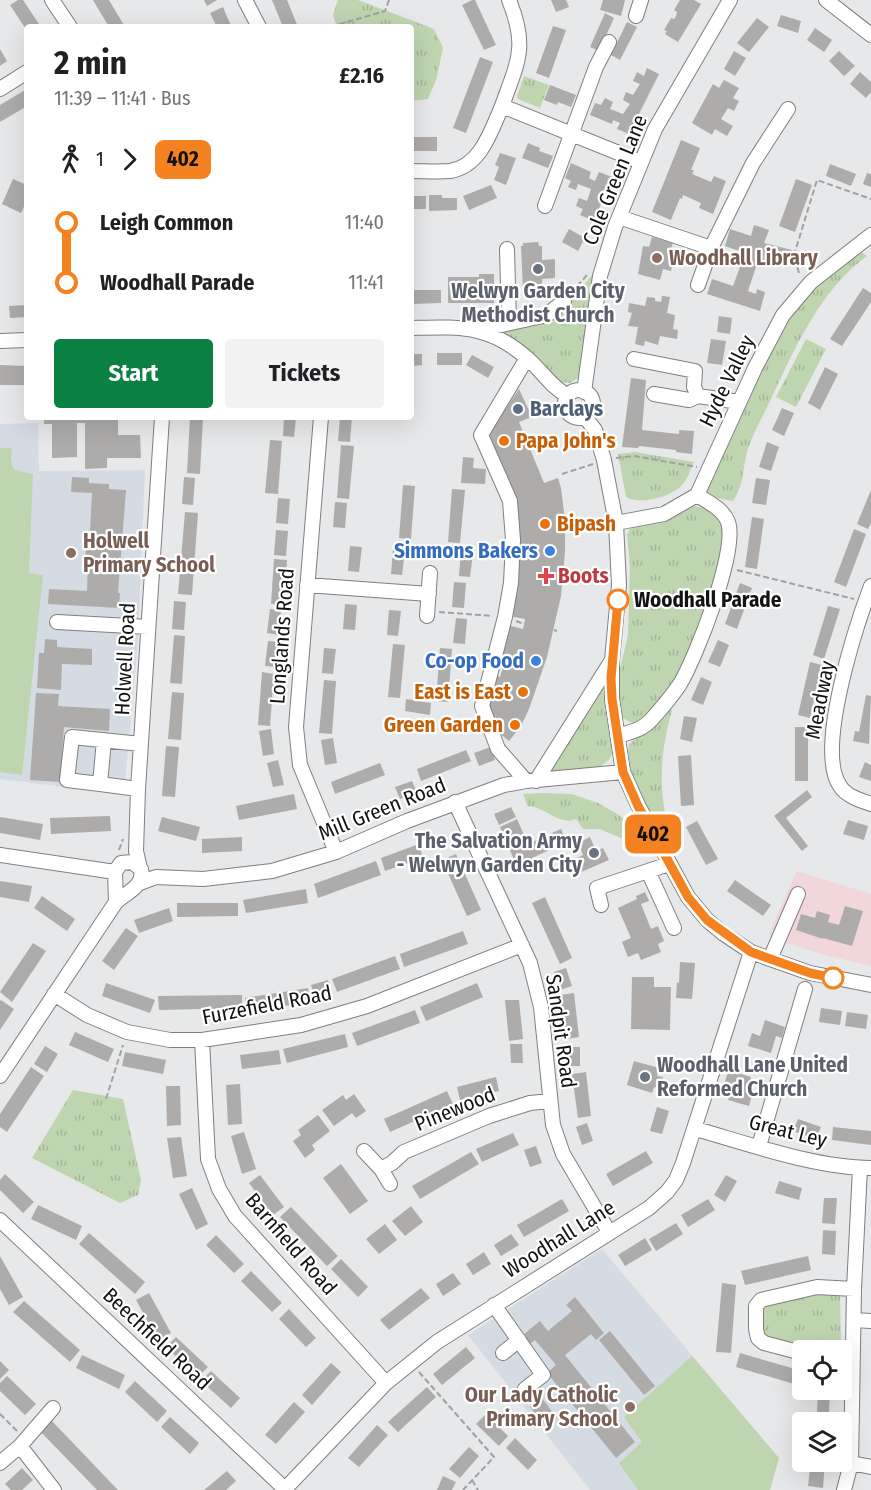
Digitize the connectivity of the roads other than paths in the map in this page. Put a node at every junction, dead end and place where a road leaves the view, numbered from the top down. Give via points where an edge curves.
1 (52, 0) edge
2 (245, 0) edge
3 (509, 0) edge
4 (641, 0) edge
5 (713, 0) edge
6 (826, 0) edge
7 (728, 4) edge
8 (636, 16) dead end
9 (68, 24) edge
10 (257, 24) edge
11 (871, 35) edge
12 (609, 42) dead end
13 (24, 74) edge
14 (0, 89) edge
15 (502, 106) junction
16 (788, 109) dead end
17 (571, 134) junction
18 (640, 162) junction
19 (414, 171) edge
20 (545, 206) dead end
21 (619, 217) junction
22 (871, 235) edge
23 (711, 248) junction
24 (507, 249) dead end
25 (698, 285) dead end
26 (564, 301) dead end
27 (508, 323) junction
28 (414, 328) edge
29 (479, 330) junction
30 (24, 340) edge
31 (0, 341) edge
32 (527, 358) junction
33 (633, 359) dead end
34 (584, 392) junction
35 (654, 394) dead end
36 (568, 396) junction
37 (698, 396) junction
38 (739, 402) junction
39 (585, 417) junction
40 (162, 420) edge
41 (321, 420) edge
42 (697, 495) junction
43 (616, 524) junction
44 (430, 573) dead end
45 (307, 585) junction
46 (871, 586) edge
47 (429, 594) junction
48 (427, 614) road end
49 (57, 622) dead end
50 (148, 627) junction
51 (612, 660) junction
52 (618, 736) junction
53 (104, 740) junction
54 (141, 744) junction
55 (623, 772) junction
56 (531, 781) junction
57 (100, 783) junction
58 (138, 789) junction
59 (456, 802) junction
60 (871, 804) edge
61 (336, 852) junction
62 (0, 855) edge
63 (669, 864) junction
64 (648, 871) junction
65 (115, 877) junction
66 (138, 877) junction
67 (798, 894) dead end
68 (117, 902) junction
69 (601, 905) dead end
70 (674, 928) dead end
71 (522, 945) junction
72 (751, 952) junction
73 (770, 959) junction
74 (871, 985) edge
75 (805, 989) dead end
76 (54, 994) junction
77 (202, 1040) junction
78 (0, 1076) edge
79 (549, 1101) junction
80 (696, 1129) junction
81 (759, 1146) junction
82 (364, 1151) dead end
83 (865, 1168) edge
84 (381, 1169) junction
85 (390, 1184) dead end
86 (0, 1220) edge
87 (609, 1232) junction
88 (854, 1289) junction
89 (494, 1305) junction
90 (854, 1320) junction
91 (871, 1321) edge
92 (519, 1340) junction
93 (850, 1340) edge
94 (792, 1350) edge
95 (503, 1353) dead end
96 (386, 1383) junction
97 (525, 1389) dead end
98 (53, 1408) dead end
99 (20, 1446) junction
100 (0, 1463) edge
101 (852, 1463) edge
102 (871, 1467) edge
103 (848, 1472) edge
104 (285, 1489) edge
105 (54, 1490) edge
106 (844, 1490) edge

1 - 9 street
2 - 10 street
3 - 15 street via 521,43
4 - 8 street
5 - 7 street
6 - 11 street
7 - 18 street, Cole Green Lane
12 - 17 street
13 - 14 street
15 - 17 street
15 - 19 street via 483,147 461,168
16 - 23 street via 753,163
17 - 18 street
17 - 20 street
18 - 21 street, Cole Green Lane
21 - 23 street
21 - 34 street, Cole Green Lane via 600,276
22 - 38 street, Hyde Valley via 811,282 783,315
23 - 25 street
24 - 27 street
26 - 27 street via 547,315
27 - 29 street
28 - 29 street
29 - 32 street via 496,336
30 - 31 street
32 - 36 street
32 - 56 street via 481,435 510,501 513,540 505,617 483,706 498,749
33 - 37 street via 695,371
34 - 36 street
34 - 39 street via 593,404
35 - 37 street via 688,400
36 - 39 street via 566,408 570,415
37 - 38 street
38 - 42 street, Hyde Valley
39 - 43 street via 595,430 604,460
40 - 50 street, Holwell Road
41 - 45 street, Longlands Road
42 - 43 street via 664,514
42 - 52 street via 717,507 728,522 729,548 702,639 679,685 650,721
43 - 51 street via 619,585
44 - 47 street
45 - 47 street
45 - 61 street, Longlands Road via 296,727 300,765
46 - 60 street, Meadway via 843,680 831,761 841,788
47 - 48 street
49 - 50 street
50 - 54 street, Holwell Road
51 - 52 street via 612,699
51 - 56 street
52 - 55 street
53 - 54 street
53 - 57 street
53 - 57 street via 72,737 67,780
54 - 58 street, Holwell Road
55 - 56 street, Mill Green Road
55 - 63 street
56 - 59 street, Mill Green Road via 488,789
57 - 58 street
58 - 66 street, Holwell Road
59 - 61 street, Mill Green Road
59 - 71 street, Sandpit Road
61 - 66 street, Mill Green Road via 273,871 203,879
62 - 65 street
63 - 64 street
63 - 72 street via 707,920
64 - 69 street via 597,888
64 - 70 street
65 - 66 street, Mill Green Road via 121,887
65 - 66 street via 121,863 128,861 136,864
65 - 68 street
66 - 68 street
67 - 73 street
68 - 76 street
71 - 77 street, Furzefield Road via 367,1006 301,1025
71 - 79 street, Sandpit Road via 541,1007
72 - 73 street
72 - 80 street, Woodhall Lane
73 - 74 street via 810,973
75 - 81 street
76 - 77 street, Furzefield Road via 87,1015 128,1032 170,1040
76 - 78 street
77 - 96 street, Barnfield Road via 208,1160 219,1189 236,1216
79 - 84 street, Pinewood via 489,1116 404,1152
79 - 87 street, Sandpit Road via 563,1154
80 - 81 street, Great Ley
80 - 87 street, Woodhall Lane via 676,1180 667,1192
81 - 83 street, Great Ley
82 - 84 street
83 - 88 street
84 - 85 street
86 - 104 street, Beechfield Road
87 - 89 street, Woodhall Lane
88 - 90 street
88 - 94 street via 817,1287 761,1300 756,1306 758,1338
89 - 92 street
89 - 96 street, Woodhall Lane via 437,1342
90 - 91 street
90 - 93 street
92 - 95 street
92 - 97 street via 543,1375
96 - 104 street, Woodhall Lane
98 - 99 street
99 - 100 street
99 - 105 street
101 - 102 street
103 - 106 street

